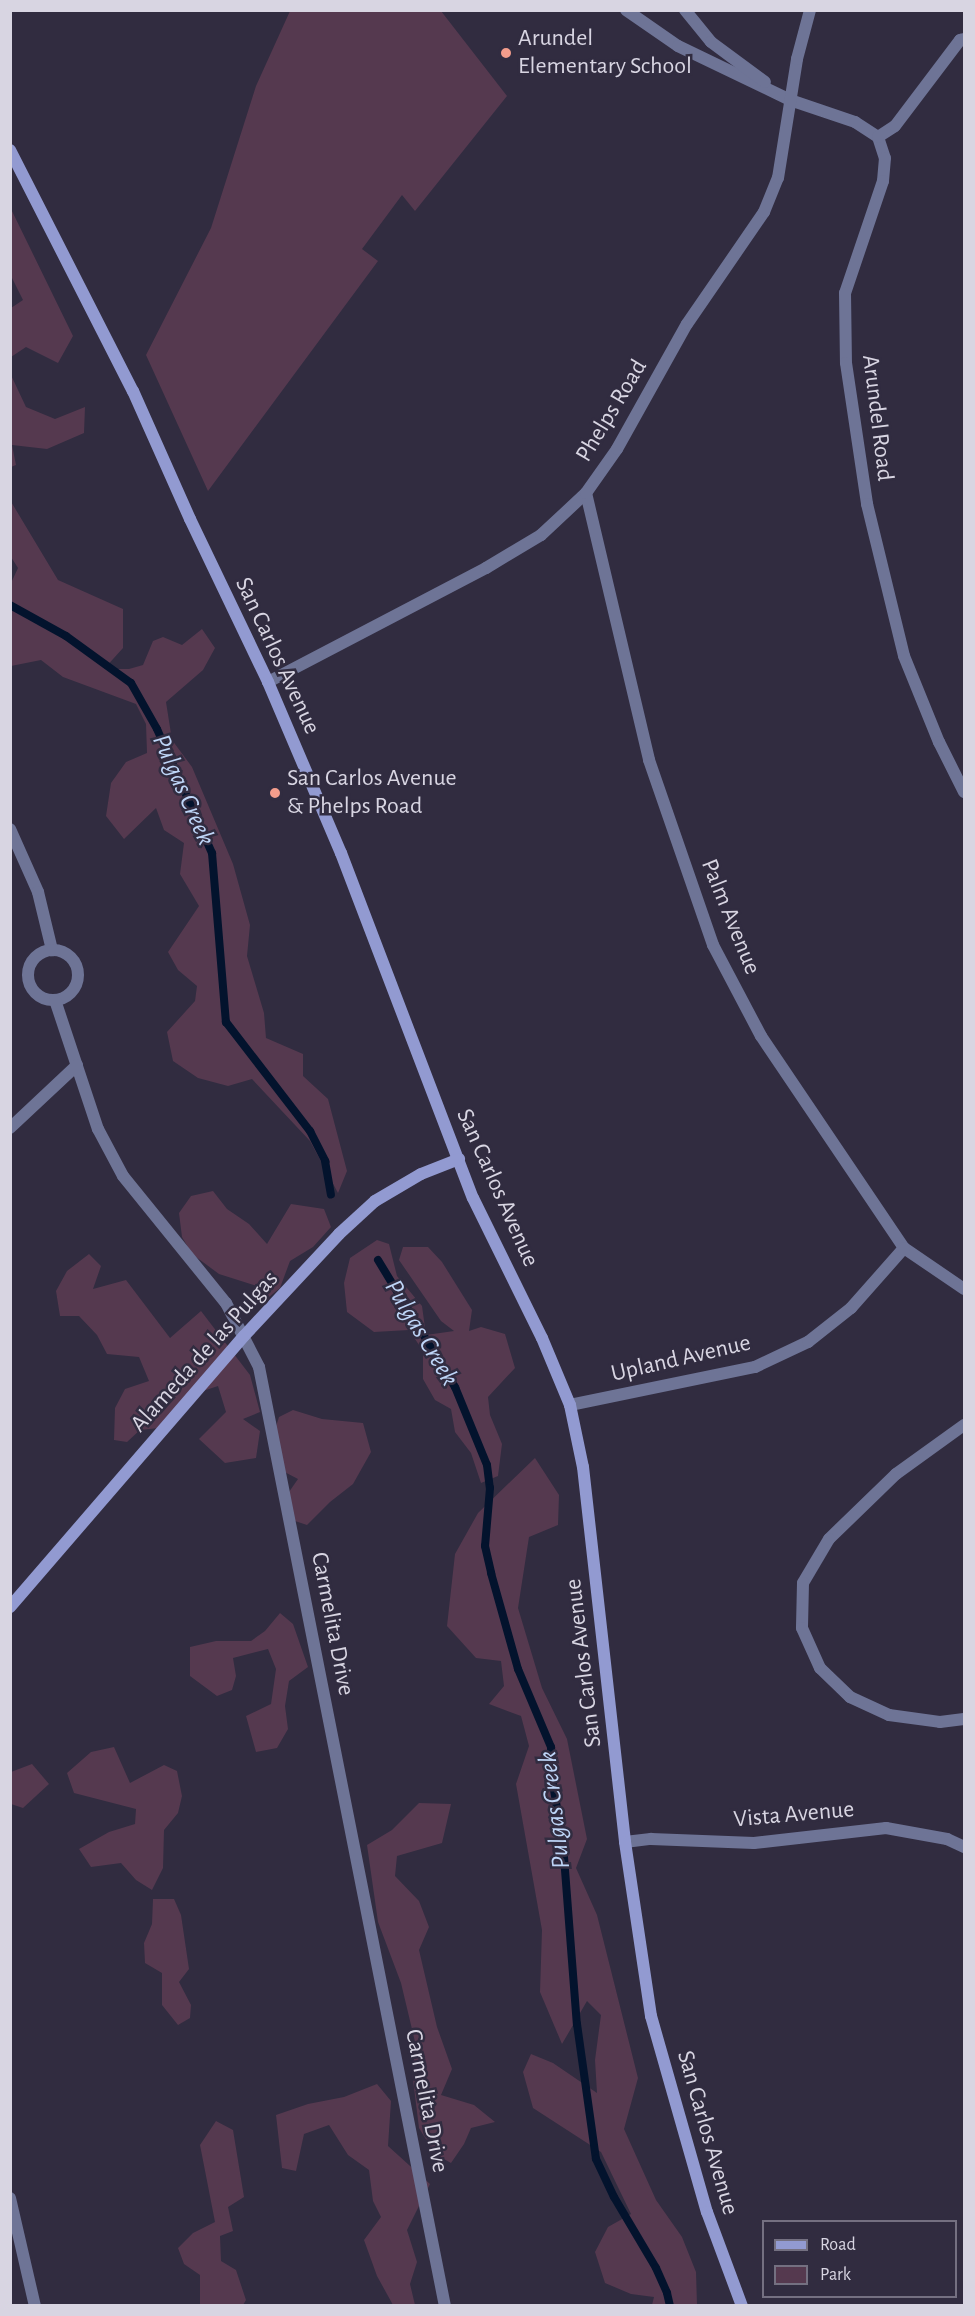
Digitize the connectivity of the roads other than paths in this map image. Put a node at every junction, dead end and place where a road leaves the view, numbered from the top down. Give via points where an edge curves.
1 (626, 10) edge
2 (685, 10) edge
3 (810, 10) edge
4 (964, 39) edge
5 (790, 100) junction
6 (878, 137) junction
7 (10, 150) edge
8 (586, 493) junction
9 (268, 682) junction
10 (964, 792) edge
11 (10, 829) edge
12 (52, 950) junction
13 (55, 1000) junction
14 (77, 1065) junction
15 (10, 1128) edge
16 (459, 1159) junction
17 (904, 1248) junction
18 (964, 1289) edge
19 (244, 1336) junction
20 (570, 1405) junction
21 (964, 1425) edge
22 (10, 1606) edge
23 (964, 1719) edge
24 (626, 1842) junction
25 (964, 1847) edge
26 (10, 2198) edge
27 (34, 2306) edge
28 (445, 2306) edge
29 (742, 2306) edge

1 - 5 street via 678,46
2 - 5 street via 711,42
3 - 5 street, Phelps Road via 796,59
4 - 6 street via 895,126
5 - 6 street via 855,122
5 - 8 street, Phelps Road via 778,178 764,212 687,324 617,449
6 - 10 street, Arundel Road via 885,158 883,182 845,293 848,374 867,504 904,656
7 - 9 main road, San Carlos Avenue via 133,391
8 - 9 street, Phelps Road via 541,535
8 - 17 street, Palm Avenue via 649,760 713,945 761,1036
9 - 16 main road, San Carlos Avenue via 341,853
11 - 12 street via 38,892
12 - 13 street via 36,957 29,972 38,995
12 - 13 street via 73,959 78,974 69,994
13 - 14 street, Carmelita Drive
14 - 15 street
14 - 19 street, Carmelita Drive via 98,1129 123,1176 226,1303
16 - 19 main road, Alameda de las Pulgas via 422,1173 375,1201
16 - 20 main road, San Carlos Avenue via 473,1198 542,1338
17 - 18 street, Palm Avenue
17 - 20 street, Upland Avenue via 851,1308 808,1342 755,1367
19 - 22 main road, Alameda de las Pulgas
19 - 28 street, Carmelita Drive via 259,1367
20 - 24 main road, San Carlos Avenue via 583,1467
21 - 23 street via 896,1474 829,1539 804,1583 801,1628 820,1668 850,1697 889,1714 940,1722
24 - 25 street, Vista Avenue via 651,1839 754,1843 886,1828 947,1839
24 - 29 main road, San Carlos Avenue via 651,2016 707,2212
26 - 27 street

